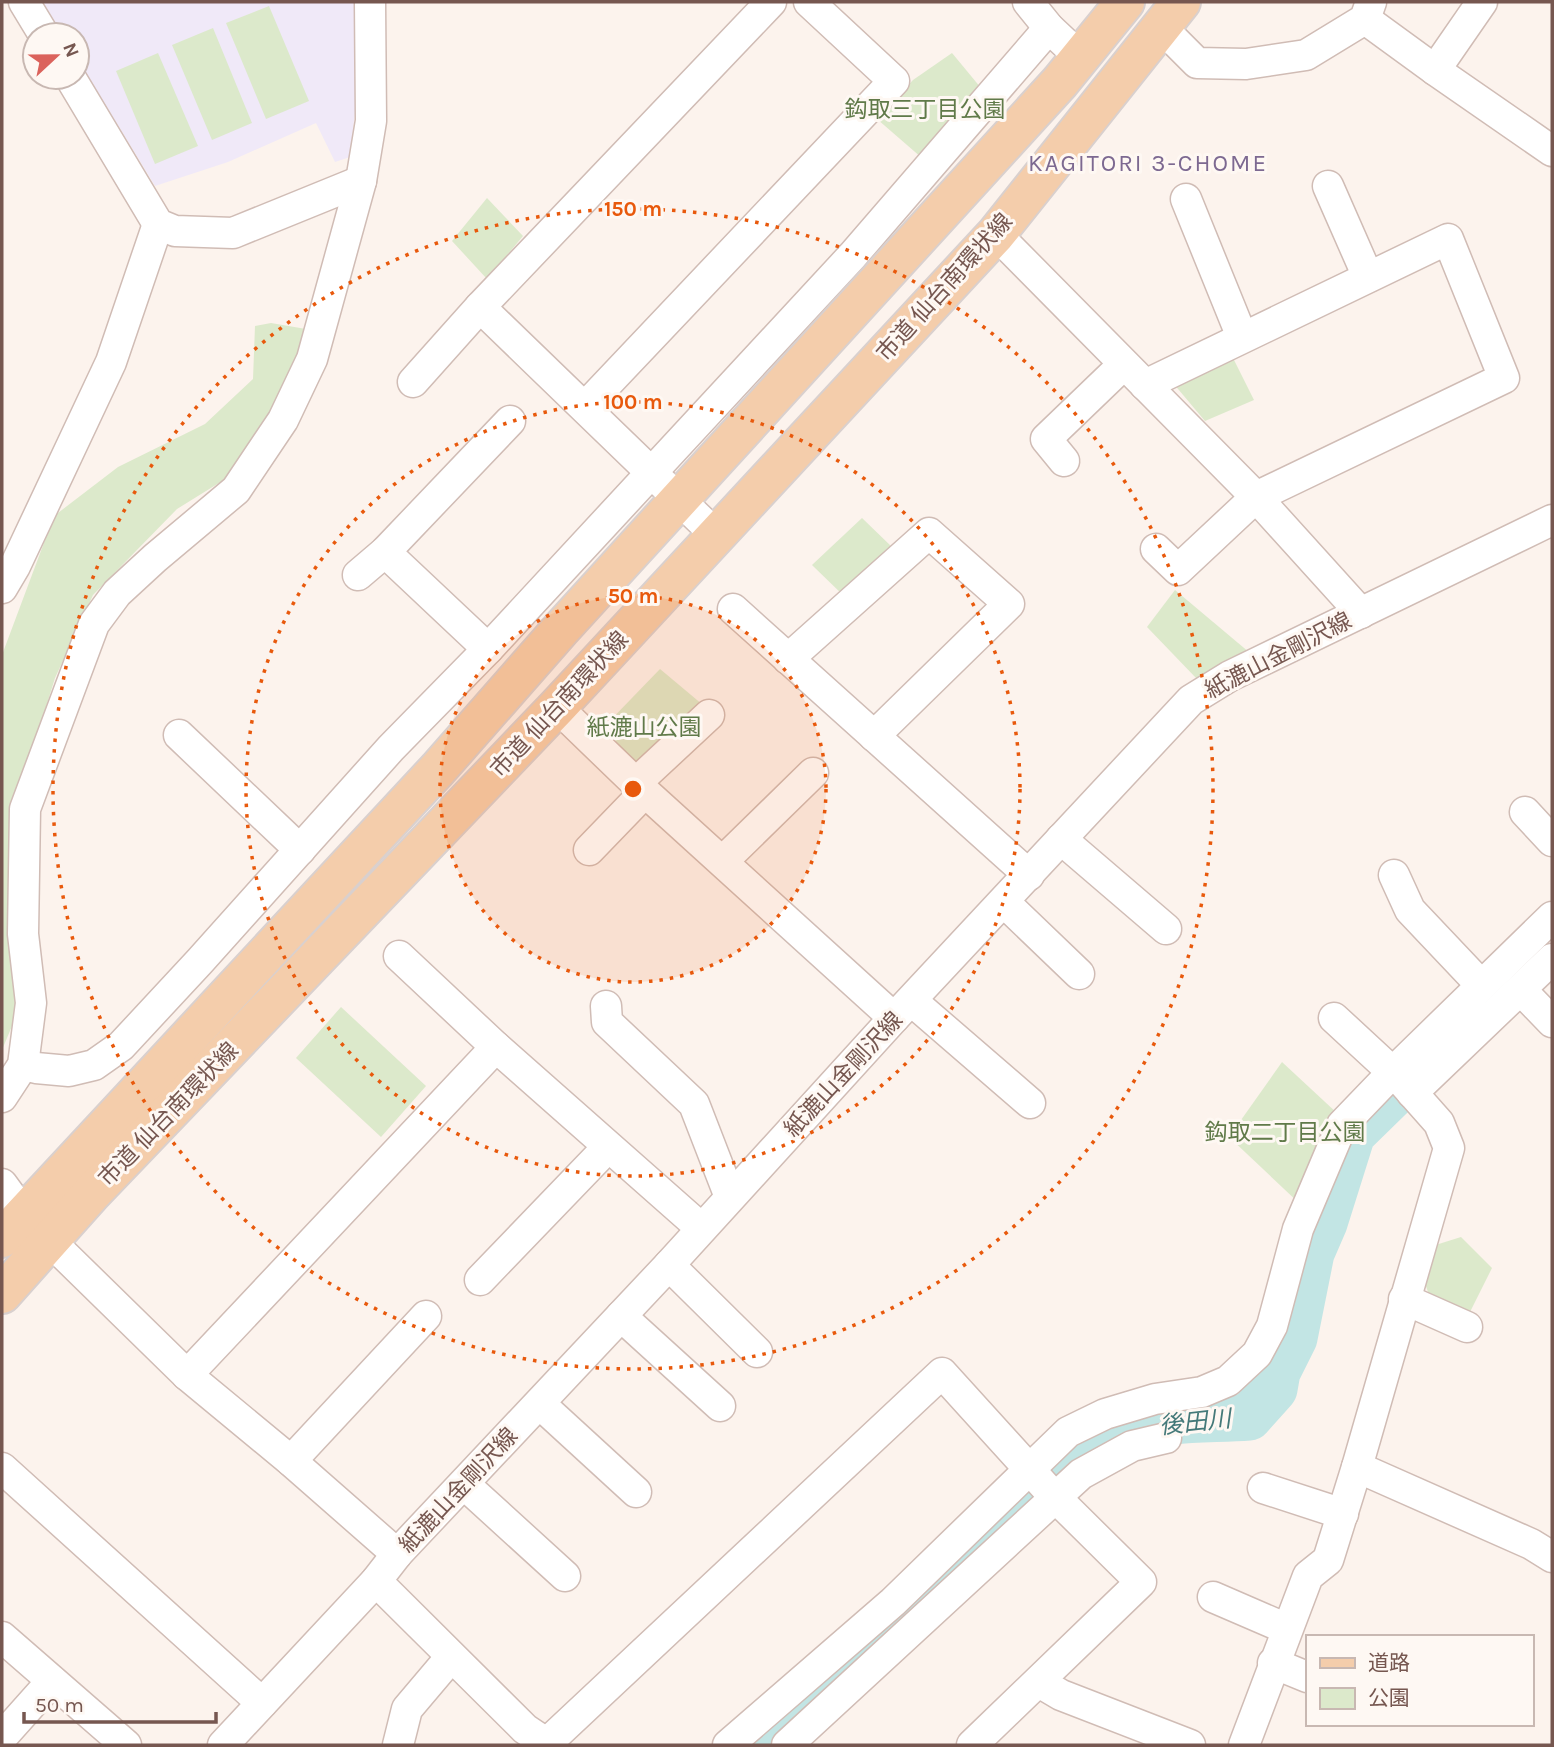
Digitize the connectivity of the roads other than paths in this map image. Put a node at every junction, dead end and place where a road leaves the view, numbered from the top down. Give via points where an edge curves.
1 (24, 2) edge
2 (370, 2) edge
3 (771, 2) edge
4 (809, 2) edge
5 (1028, 2) edge
6 (1125, 2) edge
7 (1482, 2) edge
8 (1368, 10) edge
9 (1171, 14) edge
10 (36, 21) edge
11 (1049, 28) junction
12 (1081, 58) junction
13 (1435, 70) junction
14 (78, 91) edge
15 (1552, 151) edge
16 (361, 181) junction
17 (1328, 186) dead end
18 (1186, 199) dead end
19 (158, 224) junction
20 (996, 234) junction
21 (1368, 277) junction
22 (480, 307) junction
23 (1242, 337) junction
24 (1124, 365) junction
25 (413, 382) dead end
26 (1145, 385) junction
27 (586, 407) junction
28 (510, 421) dead end
29 (1064, 461) dead end
30 (653, 472) junction
31 (1256, 498) junction
32 (680, 500) junction
33 (1552, 520) edge
34 (717, 536) junction
35 (1156, 549) dead end
36 (385, 552) junction
37 (358, 575) dead end
38 (2, 588) edge
39 (733, 609) dead end
40 (1361, 613) junction
41 (488, 649) junction
42 (788, 659) junction
43 (557, 707) junction
44 (709, 715) dead end
45 (179, 735) dead end
46 (874, 736) junction
47 (813, 774) dead end
48 (641, 787) junction
49 (1525, 812) dead end
50 (1061, 839) junction
51 (1552, 841) edge
52 (300, 850) junction
53 (589, 850) dead end
54 (723, 861) junction
55 (1029, 875) junction
56 (1394, 875) dead end
57 (1004, 902) junction
58 (1552, 917) edge
59 (1166, 929) dead end
60 (399, 956) dead end
61 (1552, 959) edge
62 (1079, 974) dead end
63 (1481, 985) junction
64 (1521, 990) junction
65 (606, 1006) dead end
66 (903, 1010) junction
67 (1334, 1018) dead end
68 (1552, 1023) edge
69 (496, 1046) junction
70 (23, 1065) junction
71 (1403, 1083) junction
72 (2, 1097) edge
73 (1030, 1103) dead end
74 (608, 1147) junction
75 (2, 1184) edge
76 (730, 1197) junction
77 (701, 1228) junction
78 (25, 1231) edge
79 (669, 1265) junction
80 (480, 1280) dead end
81 (2, 1294) edge
82 (1404, 1299) junction
83 (426, 1316) dead end
84 (621, 1316) junction
85 (1467, 1327) dead end
86 (757, 1352) dead end
87 (187, 1375) junction
88 (540, 1404) junction
89 (720, 1406) dead end
90 (1166, 1438) dead end
91 (291, 1461) junction
92 (1357, 1466) junction
93 (2, 1468) edge
94 (464, 1484) junction
95 (1044, 1485) junction
96 (1263, 1488) dead end
97 (636, 1492) dead end
98 (1343, 1514) junction
99 (397, 1554) junction
100 (1552, 1557) edge
101 (565, 1576) dead end
102 (376, 1581) junction
103 (1213, 1597) dead end
104 (1287, 1629) junction
105 (2, 1637) edge
106 (451, 1657) junction
107 (1273, 1663) junction
108 (1306, 1677) edge
109 (52, 1681) junction
110 (1039, 1682) junction
111 (262, 1703) junction
112 (2, 1737) edge
113 (126, 1745) edge
114 (223, 1745) edge
115 (398, 1745) edge
116 (548, 1745) edge
117 (728, 1745) edge
118 (787, 1745) edge
119 (972, 1745) edge
120 (1190, 1745) edge
121 (1244, 1745) edge

1 - 10 street
2 - 16 street via 371,121
3 - 22 street
4 - 27 street via 894,81
5 - 11 street
6 - 12 main road, 市道 仙台南環状線
7 - 13 street
8 - 9 street via 1306,55 1246,64 1197,63
8 - 13 street
9 - 20 main road, 市道 仙台南環状線
11 - 12 street
11 - 30 street via 853,255
12 - 32 main road, 市道 仙台南環状線
13 - 15 street
14 - 19 street
16 - 19 street via 233,233 175,231
16 - 70 street via 312,359 283,420 236,490 117,593 93,624 25,809 23,934 32,1003
17 - 21 street
18 - 23 street
19 - 38 street via 111,362
20 - 24 street
20 - 34 main road, 市道 仙台南環状線
21 - 23 street
21 - 31 street via 1448,239 1504,378
22 - 25 street
22 - 27 street
23 - 26 street
24 - 26 street
24 - 29 street via 1045,439
26 - 31 street
27 - 30 street
28 - 36 street
30 - 32 street
30 - 41 street
31 - 35 street via 1178,570
31 - 40 street
32 - 34 street
32 - 78 main road, 市道 仙台南環状線
33 - 40 street, 紙漉山金剛沢線
34 - 43 main road, 市道 仙台南環状線
36 - 37 street
36 - 41 street
39 - 42 street
40 - 50 street, 紙漉山金剛沢線 via 1230,676 1191,700
41 - 52 street
42 - 46 street
42 - 46 street via 929,533 1009,604
43 - 48 street
43 - 78 main road, 市道 仙台南環状線 via 100,1185
44 - 48 street
45 - 52 street
46 - 55 street
47 - 54 street
48 - 53 street
48 - 54 street
49 - 51 street
50 - 55 street, 紙漉山金剛沢線
50 - 59 street
52 - 70 street via 121,1046 94,1065 68,1071
54 - 66 street
55 - 57 street, 紙漉山金剛沢線
56 - 63 street via 1410,910
57 - 62 street
57 - 66 street, 紙漉山金剛沢線
58 - 63 street
60 - 69 street
61 - 64 street
63 - 71 street
64 - 68 street
64 - 71 street
65 - 76 street via 607,1022 694,1104
66 - 73 street
66 - 76 street, 紙漉山金剛沢線
67 - 71 street
69 - 74 street
69 - 87 street
70 - 72 street
71 - 82 street via 1440,1123 1449,1148
71 - 95 street via 1342,1125 1298,1229 1272,1326 1257,1354 1228,1381 1202,1392 1105,1414 1068,1432
74 - 77 street
74 - 80 street
75 - 78 street
76 - 77 street, 紙漉山金剛沢線
77 - 79 street, 紙漉山金剛沢線
78 - 81 main road, 市道 仙台南環状線
78 - 87 street
79 - 84 street, 紙漉山金剛沢線
79 - 86 street
82 - 85 street
82 - 92 street
83 - 91 street
84 - 88 street, 紙漉山金剛沢線
84 - 89 street
87 - 91 street
88 - 94 street, 紙漉山金剛沢線
88 - 97 street
90 - 95 street via 1132,1446 1081,1475
91 - 99 street
92 - 98 street
92 - 100 street
93 - 111 street
94 - 99 street, 紙漉山金剛沢線
94 - 101 street
95 - 110 street via 1141,1583
95 - 116 street via 942,1373
95 - 117 street via 893,1602
95 - 118 street
96 - 98 street
98 - 104 street via 1328,1560 1308,1576
99 - 102 street, 紙漉山金剛沢線
102 - 106 street
102 - 111 street, 紙漉山金剛沢線
103 - 104 street
104 - 107 street
105 - 109 street
106 - 115 street via 407,1709
106 - 116 street via 525,1729
107 - 108 street
107 - 121 street
109 - 112 street
109 - 113 street
110 - 119 street
110 - 120 street
111 - 114 street, 紙漉山金剛沢線

